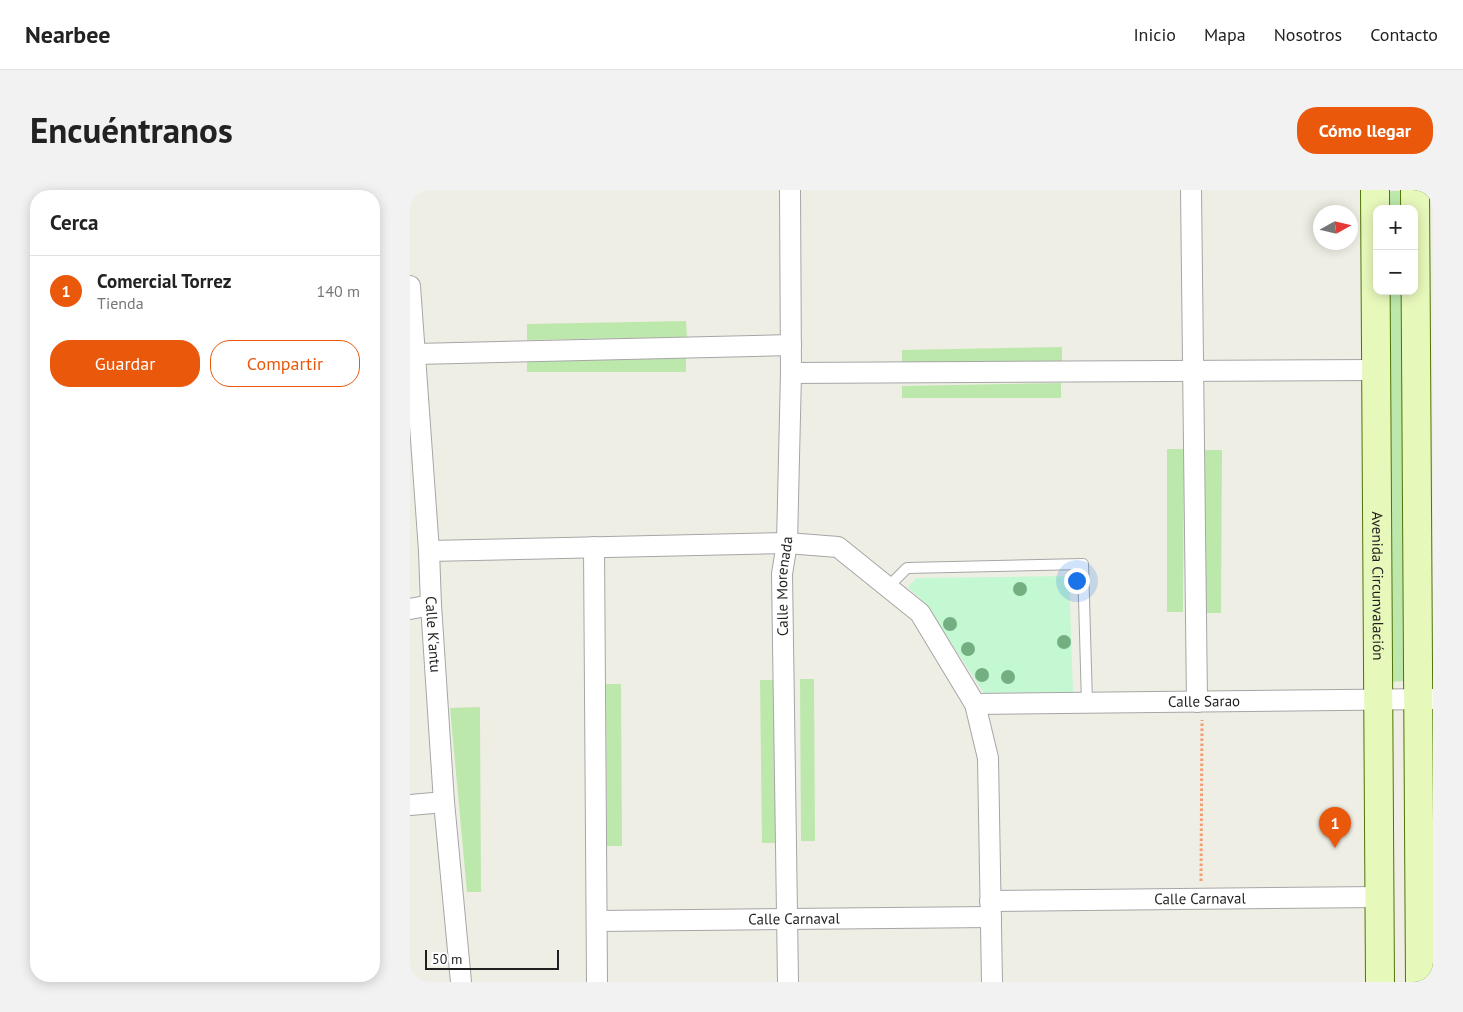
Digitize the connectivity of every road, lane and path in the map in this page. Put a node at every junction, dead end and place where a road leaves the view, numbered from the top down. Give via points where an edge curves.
1 (790, 190) edge
2 (1191, 190) edge
3 (1374, 190) edge
4 (1416, 190) edge
5 (410, 286) edge
6 (791, 345) junction
7 (414, 362) edge
8 (1375, 370) junction
9 (1193, 371) junction
10 (792, 374) junction
11 (787, 543) junction
12 (594, 547) junction
13 (429, 551) junction
14 (888, 587) junction
15 (431, 605) junction
16 (410, 608) edge
17 (1426, 699) edge
18 (1378, 701) junction
19 (1199, 702) junction
20 (1087, 703) junction
21 (975, 704) junction
22 (444, 802) junction
23 (410, 805) edge
24 (1379, 897) junction
25 (1201, 899) junction
26 (1426, 899) edge
27 (990, 909) junction
28 (788, 919) junction
29 (598, 921) junction
30 (461, 982) edge
31 (598, 982) edge
32 (788, 982) edge
33 (992, 982) edge
34 (1380, 982) edge
35 (1420, 982) edge

1 - 6 street, Calle Morenada
2 - 9 street
3 - 8 main road, Avenida Circunvalación
4 - 17 main road
5 - 7 street, Calle K'antu
6 - 7 street
6 - 10 street, Calle Morenada
7 - 13 street, Calle K'antu
8 - 9 street
8 - 18 main road, Avenida Circunvalación
9 - 10 street
9 - 19 street
10 - 11 street, Calle Morenada
11 - 12 street
11 - 14 street via 838,547
11 - 28 street, Calle Morenada via 782,574
12 - 13 street
12 - 29 street
13 - 15 street, Calle K'antu
14 - 20 lane via 907,568 1083,564
14 - 21 street via 920,613
15 - 16 street
15 - 22 street, Calle K'antu
17 - 18 street, Calle Sarao
17 - 26 main road
18 - 19 street, Calle Sarao
18 - 24 main road, Avenida Circunvalación
19 - 20 street, Calle Sarao
19 - 25 path
20 - 21 street, Calle Sarao
21 - 27 street via 988,758
22 - 23 street
22 - 30 street, Calle K'antu
24 - 25 street, Calle Carnaval
24 - 34 main road, Avenida Circunvalación
25 - 27 street, Calle Carnaval
26 - 35 main road
27 - 28 street, Calle Carnaval
27 - 33 street
28 - 29 street, Calle Carnaval
28 - 32 street, Calle Morenada
29 - 31 street

